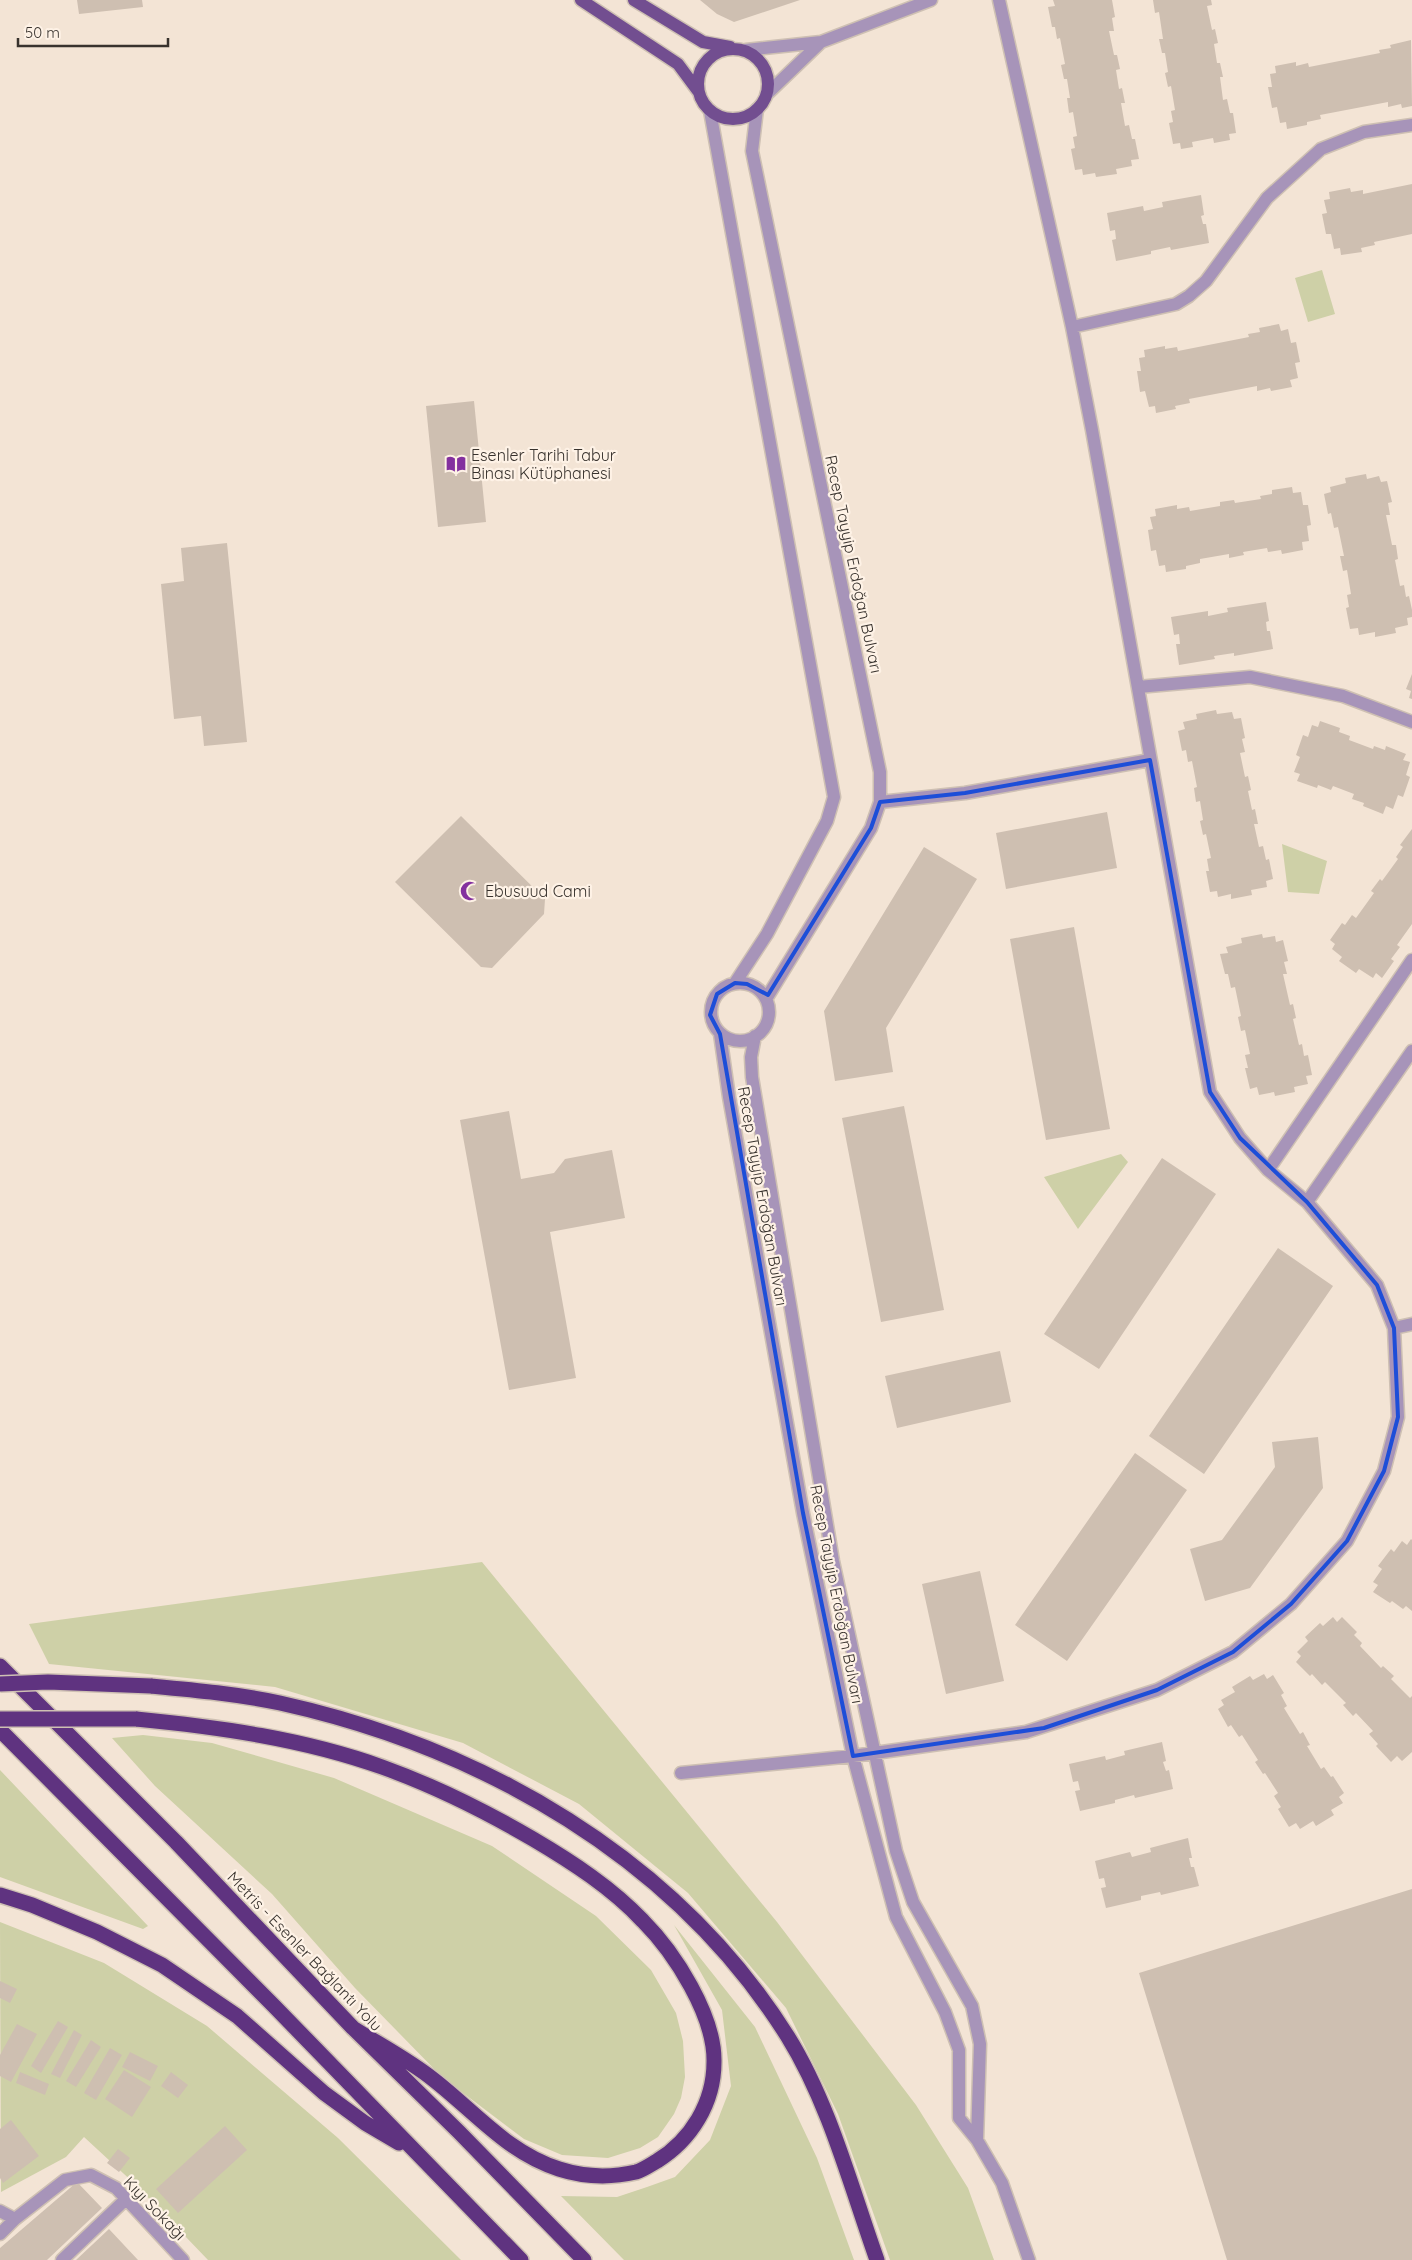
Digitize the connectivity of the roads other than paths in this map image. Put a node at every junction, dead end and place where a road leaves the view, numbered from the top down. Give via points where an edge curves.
1 (581, 0) edge
2 (634, 0) edge
3 (931, 0) edge
4 (999, 0) edge
5 (821, 42) junction
6 (740, 49) junction
7 (698, 92) junction
8 (767, 94) junction
9 (757, 109) junction
10 (710, 111) junction
11 (1412, 125) edge
12 (1072, 327) junction
13 (1138, 687) junction
14 (1412, 722) edge
15 (1150, 760) junction
16 (880, 802) junction
17 (1412, 960) edge
18 (735, 983) junction
19 (766, 999) junction
20 (720, 1034) junction
21 (755, 1036) junction
22 (1412, 1051) edge
23 (1268, 1170) junction
24 (1307, 1202) junction
25 (1412, 1324) edge
26 (1394, 1328) junction
27 (0, 1666) edge
28 (0, 1684) edge
29 (0, 1718) edge
30 (0, 1730) edge
31 (875, 1753) junction
32 (853, 1756) junction
33 (681, 1773) dead end
34 (0, 1896) edge
35 (353, 2028) junction
36 (977, 2140) junction
37 (415, 2152) junction
38 (126, 2200) junction
39 (0, 2211) edge
40 (15, 2219) junction
41 (0, 2234) edge
42 (62, 2260) edge
43 (183, 2260) edge
44 (521, 2260) edge
45 (584, 2260) edge
46 (876, 2260) edge
47 (1029, 2260) edge

1 - 7 main road via 678,64
2 - 6 main road via 703,42
3 - 5 street
4 - 12 street
5 - 6 street
5 - 8 street
6 - 7 main road via 724,49 706,61 697,81
6 - 8 main road via 755,56 762,64 769,84
7 - 10 main road
8 - 9 main road
9 - 10 main road via 743,118 731,119
9 - 16 street, Recep Tayyip Erdoğan Bulvarı via 752,151 880,772
10 - 18 street via 834,797 823,830 767,934
11 - 12 street via 1364,132 1321,149 1266,198 1206,281 1176,304
12 - 13 street
13 - 14 street via 1250,677 1343,696
13 - 15 street
15 - 16 street via 965,793
15 - 23 street via 1210,1092 1240,1138
16 - 19 street, Recep Tayyip Erdoğan Bulvarı via 871,828
17 - 23 street
18 - 19 street via 758,989
18 - 20 street via 716,994 712,1004 710,1014
19 - 21 street via 767,1023
20 - 21 street via 740,1042
20 - 32 street, Recep Tayyip Erdoğan Bulvarı via 803,1512
21 - 31 street, Recep Tayyip Erdoğan Bulvarı via 752,1077 816,1460
22 - 24 street
23 - 24 street
24 - 26 street via 1377,1286
25 - 26 street
26 - 31 street via 1398,1417 1384,1471 1369,1502 1347,1541 1291,1604 1233,1652 1157,1690 1044,1728
27 - 35 highway, Metris - Esenler Bağlantı Yolu via 176,1842
28 - 46 highway, bridge via 48,1682 151,1686 278,1702 350,1720 434,1750 491,1776 600,1840 642,1871 712,1937 788,2038 825,2116
29 - 35 highway, bridge via 136,1719 227,1730 296,1743 382,1767 464,1802 550,1849 606,1887 642,1920 666,1946 691,1985 707,2024 714,2061 709,2096 695,2127 671,2152 639,2171 611,2177 582,2175 558,2169 510,2145 433,2079
30 - 37 highway
31 - 32 street
31 - 36 street, Recep Tayyip Erdoğan Bulvarı via 896,1851 913,1902 972,2006 980,2044
32 - 33 street
32 - 36 street, Recep Tayyip Erdoğan Bulvarı via 896,1917 946,2012 959,2050 959,2118
34 - 37 highway via 32,1905 89,1929 162,1965 237,2016 324,2093 365,2123
35 - 45 highway, Metris - Esenler Bağlantı Yolu
36 - 47 street, Recep Tayyip Erdoğan Bulvarı via 1002,2183
37 - 44 highway
38 - 40 street, Kıyı Sokağı via 116,2188 91,2175 85,2176 65,2180
38 - 42 street
38 - 43 street, Kıyı Sokağı
39 - 40 street
40 - 41 street, Kıyı Sokağı

